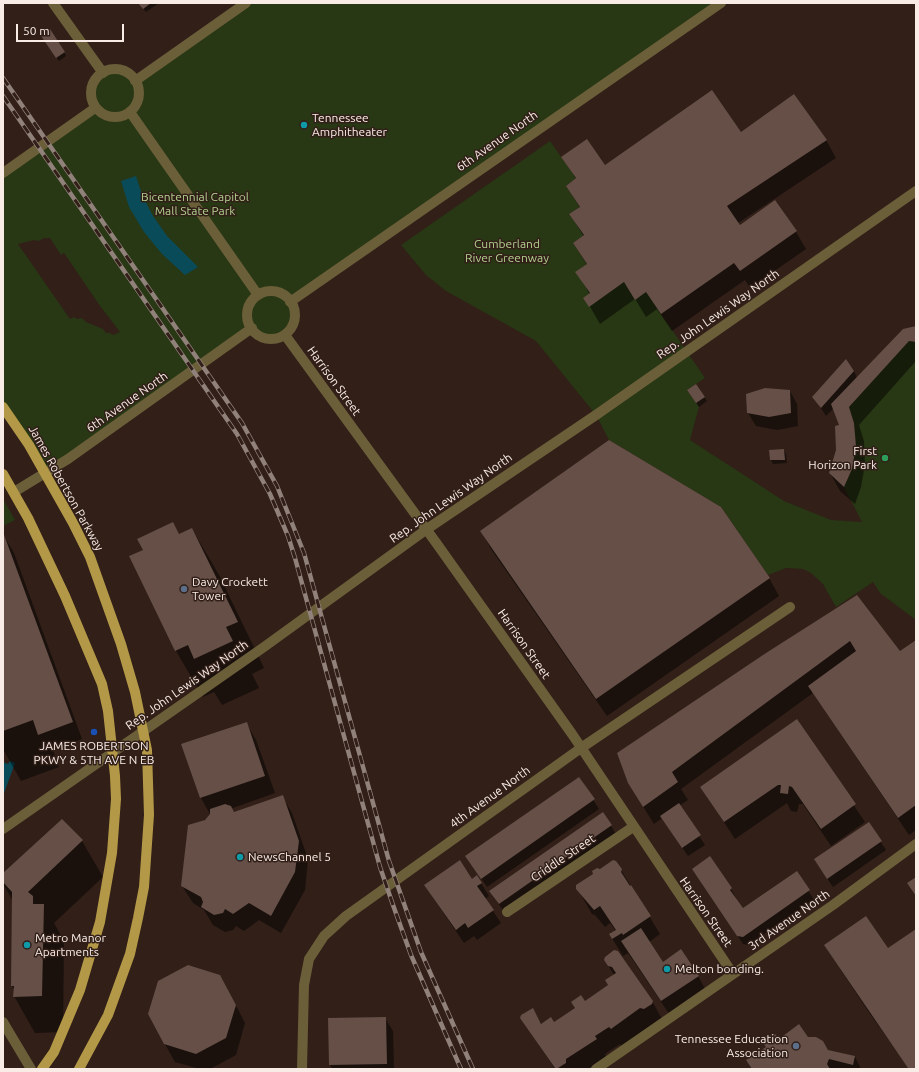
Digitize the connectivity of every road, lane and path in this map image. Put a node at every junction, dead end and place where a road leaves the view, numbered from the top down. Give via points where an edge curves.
1 (53, 3) edge
2 (246, 3) edge
3 (721, 3) edge
4 (103, 73) junction
5 (135, 81) junction
6 (95, 108) junction
7 (130, 112) junction
8 (3, 173) edge
9 (916, 191) edge
10 (258, 295) junction
11 (290, 302) junction
12 (252, 328) junction
13 (285, 335) junction
14 (3, 407) edge
15 (3, 474) edge
16 (46, 474) junction
17 (14, 492) junction
18 (427, 529) junction
19 (790, 607) dead end
20 (143, 731) junction
21 (581, 748) junction
22 (113, 753) junction
23 (633, 827) junction
24 (3, 829) edge
25 (916, 844) edge
26 (507, 912) dead end
27 (733, 974) junction
28 (3, 1022) edge
29 (31, 1069) edge
30 (42, 1069) edge
31 (79, 1069) edge
32 (302, 1069) edge
33 (596, 1069) edge

1 - 4 street
2 - 5 street
3 - 11 street, 6th Avenue North via 390,230
4 - 5 street via 119,70 128,73
4 - 6 street via 92,88 91,97
5 - 7 street via 138,96
6 - 7 street via 111,117 119,117
6 - 8 street
7 - 10 street
9 - 18 street, Rep. John Lewis Way North via 596,415
10 - 11 street via 275,292 282,294
10 - 12 street via 247,313
11 - 13 street via 294,308 295,318 291,329
12 - 13 street via 260,336 268,339
12 - 16 street, 6th Avenue North
13 - 18 street, Harrison Street
14 - 16 main road, James Robertson Parkway
15 - 17 main road
16 - 17 street, 6th Avenue North
16 - 20 main road, James Robertson Parkway via 76,530 104,593 122,644
17 - 22 main road via 65,596 102,684
18 - 20 street, Rep. John Lewis Way North via 273,641
18 - 21 street, Harrison Street
19 - 21 street, 4th Avenue North
20 - 22 street, Rep. John Lewis Way North
20 - 31 main road, James Robertson Parkway via 147,750 149,815 144,887 130,954 108,1014
21 - 23 street, Harrison Street
21 - 32 street, 4th Avenue North via 352,911 324,936 310,959 304,985
22 - 24 street, Rep. John Lewis Way North
22 - 30 main road via 116,799 114,838 100,922 80,990 54,1052
23 - 26 street, Criddle Street
23 - 27 street, Harrison Street
25 - 27 street, 3rd Avenue North
27 - 33 street, 3rd Avenue North
28 - 29 street

